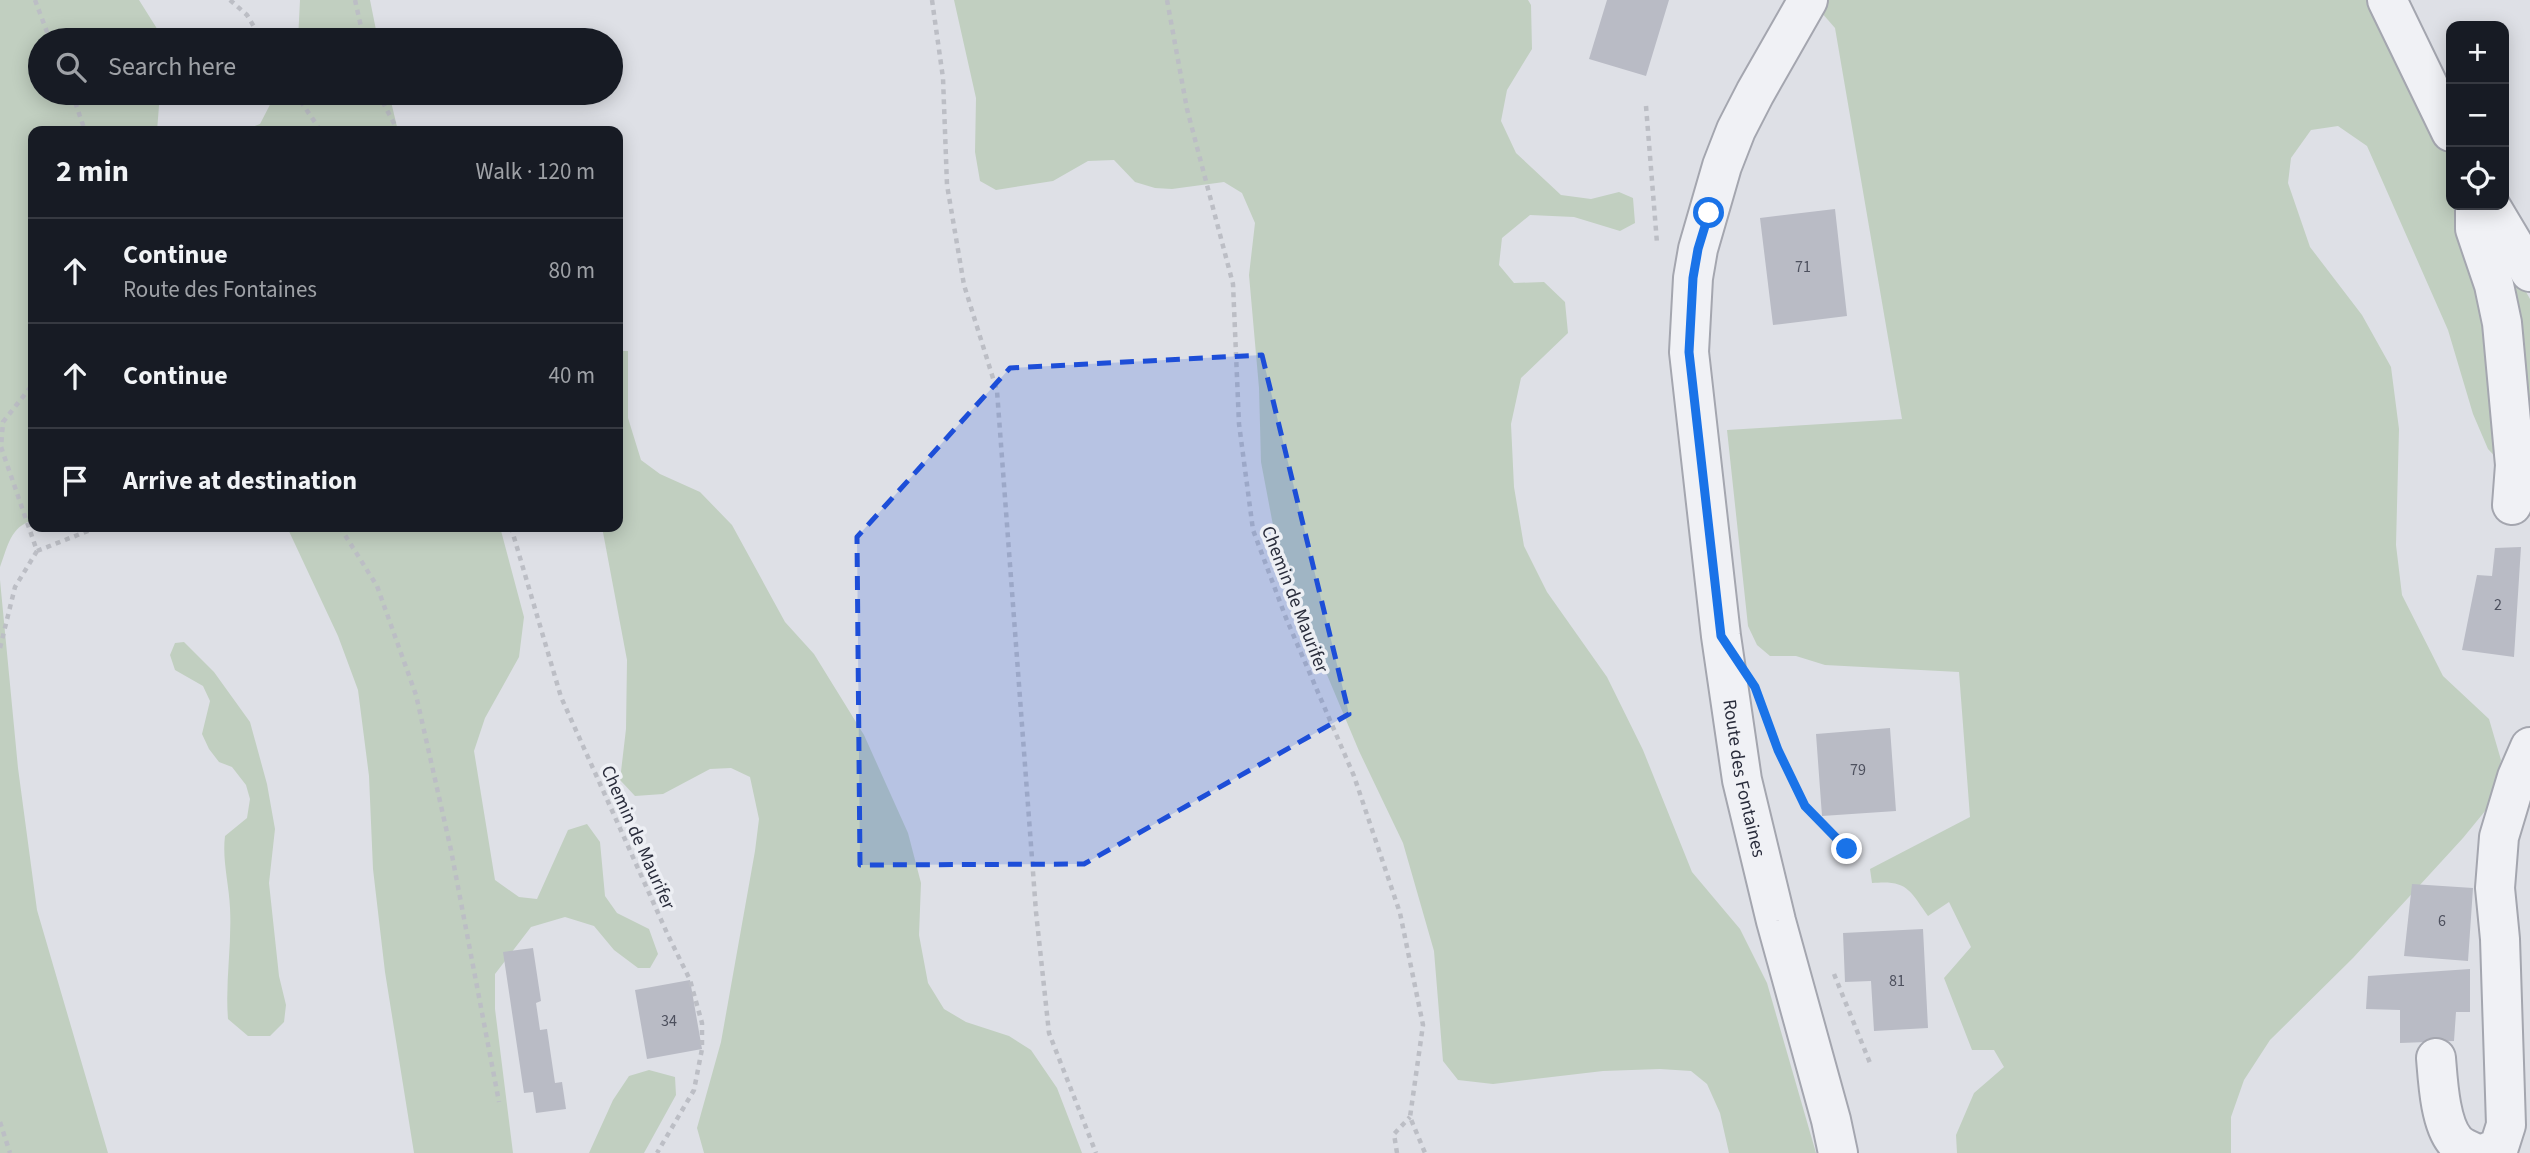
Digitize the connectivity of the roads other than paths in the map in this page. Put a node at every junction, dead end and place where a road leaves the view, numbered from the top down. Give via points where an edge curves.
1 (1808, 0) edge
2 (2387, 0) edge
3 (2446, 122) edge
4 (2475, 210) edge
5 (2493, 210) edge
6 (2530, 272) edge
7 (2512, 505) dead end
8 (2530, 747) edge
9 (2436, 1058) dead end
10 (1838, 1153) edge
11 (2474, 1153) edge
12 (2486, 1153) edge

1 - 10 street, Route des Fontaines via 1755,93 1722,166 1698,249 1689,352 1742,780
2 - 3 street
4 - 7 street via 2474,229 2502,323 2515,465
5 - 6 street
8 - 12 street via 2499,837 2495,888 2506,1125 2499,1147
9 - 11 street via 2446,1123 2454,1141

